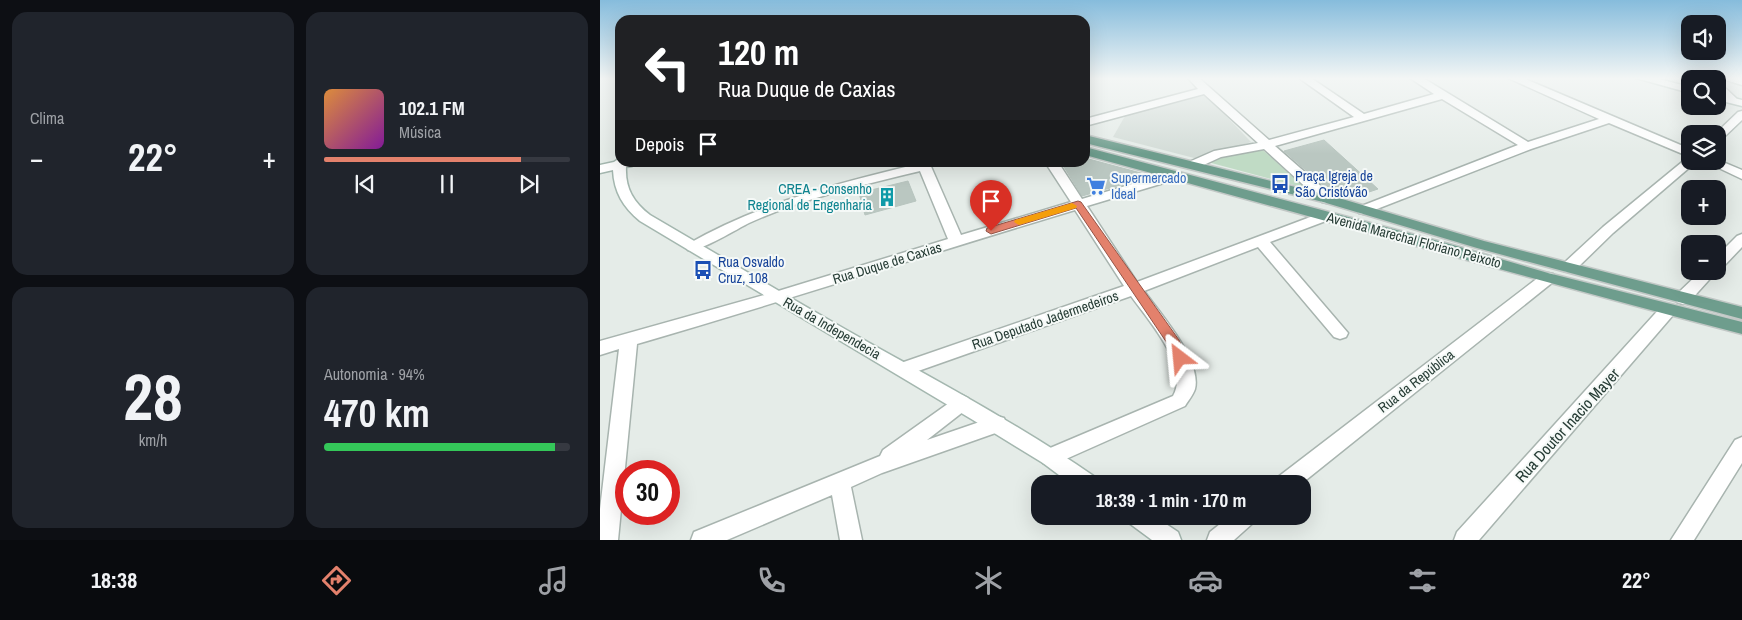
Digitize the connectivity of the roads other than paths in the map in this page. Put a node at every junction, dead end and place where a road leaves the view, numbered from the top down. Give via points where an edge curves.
1 (1156, 103) edge
2 (1219, 103) edge
3 (1341, 103) edge
4 (1415, 103) edge
5 (1458, 103) edge
6 (1573, 103) edge
7 (1742, 114) edge
8 (1363, 118) junction
9 (1610, 119) junction
10 (1090, 121) edge
11 (1726, 129) edge
12 (1090, 140) edge
13 (1265, 145) junction
14 (1528, 146) junction
15 (1681, 149) edge
16 (1090, 152) edge
17 (615, 165) edge
18 (1193, 165) junction
19 (623, 167) edge
20 (914, 167) edge
21 (925, 167) edge
22 (1054, 167) edge
23 (1726, 168) edge
24 (600, 169) edge
25 (1681, 169) edge
26 (1742, 175) edge
27 (1173, 176) junction
28 (1327, 199) junction
29 (1078, 204) junction
30 (1364, 210) junction
31 (1326, 216) junction
32 (1742, 239) edge
33 (1260, 240) junction
34 (956, 241) junction
35 (692, 247) junction
36 (1726, 256) edge
37 (1569, 267) junction
38 (1548, 278) junction
39 (1701, 280) edge
40 (1134, 289) junction
41 (778, 298) junction
42 (1683, 298) junction
43 (1668, 310) junction
44 (1742, 313) edge
45 (1742, 328) edge
46 (1340, 332) dead end
47 (629, 339) junction
48 (600, 348) edge
49 (904, 369) junction
50 (962, 403) junction
51 (996, 424) junction
52 (1742, 446) edge
53 (1050, 457) junction
54 (877, 466) junction
55 (1075, 475) edge
56 (1296, 475) edge
57 (840, 482) junction
58 (1149, 525) edge
59 (1236, 525) edge
60 (607, 540) edge
61 (702, 540) edge
62 (851, 540) edge
63 (1170, 540) edge
64 (1218, 540) edge
65 (1465, 540) edge
66 (1682, 540) edge

1 - 10 street
2 - 13 street
3 - 8 street
4 - 8 street
5 - 14 street
6 - 9 street
7 - 11 street
8 - 13 street
9 - 14 street
9 - 15 street
12 - 18 main road, Avenida Marechal Floriano Peixoto
13 - 18 street via 1218,154
13 - 28 street
14 - 30 street
16 - 27 main road, Avenida Marechal Floriano Peixoto
17 - 24 street
18 - 28 main road, Avenida Marechal Floriano Peixoto
19 - 35 street, Rua da Independecia via 624,198 633,210
20 - 35 street via 777,206
21 - 34 street
22 - 29 street
23 - 26 street
25 - 37 street
27 - 29 street, Rua Duque de Caxias
27 - 31 main road, Avenida Marechal Floriano Peixoto
28 - 30 main road, Avenida Marechal Floriano Peixoto
29 - 34 street, Rua Duque de Caxias
29 - 40 street
30 - 37 main road, Avenida Marechal Floriano Peixoto
31 - 33 street, Rua Deputado Jadermedeiros
31 - 38 main road, Avenida Marechal Floriano Peixoto
32 - 36 street
33 - 40 street, Rua Deputado Jadermedeiros
33 - 46 street
34 - 41 street, Rua Duque de Caxias
35 - 41 street, Rua da Independecia
37 - 42 main road, Avenida Marechal Floriano Peixoto
38 - 43 main road, Avenida Marechal Floriano Peixoto
38 - 56 street, Rua da República
39 - 42 street
40 - 49 street, Rua Deputado Jadermedeiros
40 - 53 street via 1174,344 1186,372 1186,389 1179,401
41 - 47 street, Rua Duque de Caxias
41 - 49 street, Rua da Independecia
42 - 44 main road, Avenida Marechal Floriano Peixoto
43 - 45 main road, Avenida Marechal Floriano Peixoto
43 - 65 street, Rua Doutor Inacio Mayer
47 - 48 street, Rua Duque de Caxias
47 - 60 street
49 - 50 street, Rua da Independecia
50 - 51 street, Rua da Independecia
50 - 54 street
51 - 53 street, Rua da Independecia
51 - 54 street
52 - 66 street
53 - 55 street, Rua da Independecia
54 - 57 street
57 - 61 street
57 - 62 street
58 - 63 street
59 - 64 street

